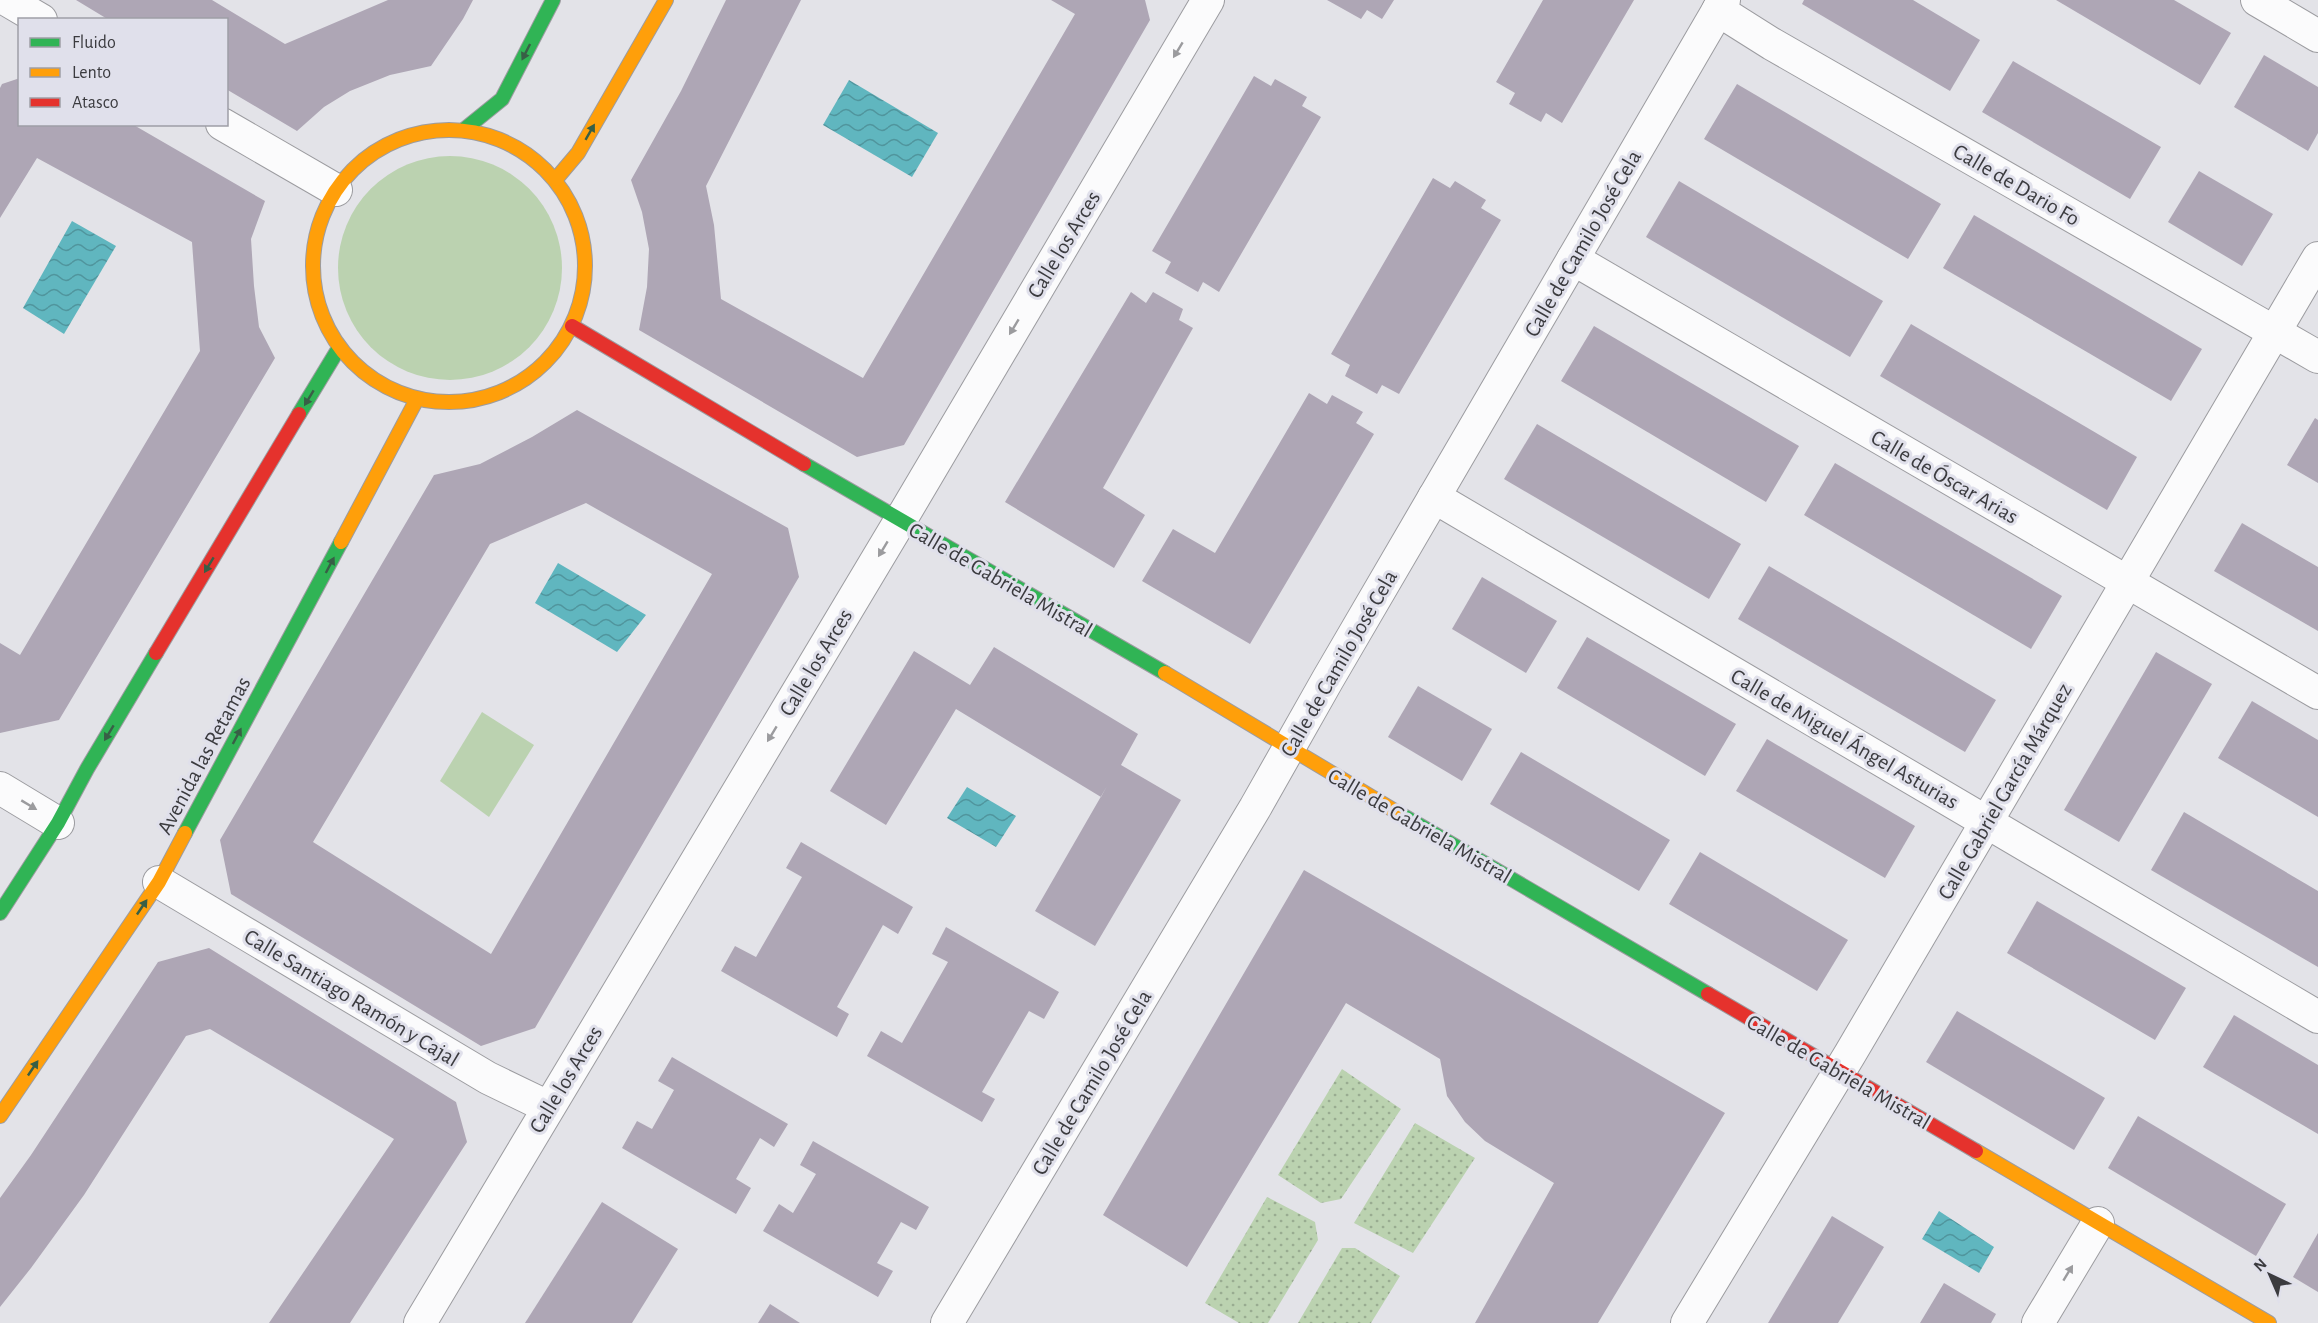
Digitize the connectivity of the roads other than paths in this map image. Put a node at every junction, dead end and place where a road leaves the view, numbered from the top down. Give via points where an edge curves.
1 (7, 0) edge
2 (553, 0) edge
3 (666, 0) edge
4 (1208, 0) edge
5 (2257, 0) edge
6 (1721, 5) edge
7 (38, 18) edge
8 (2318, 36) edge
9 (225, 126) edge
10 (465, 129) junction
11 (556, 178) junction
12 (336, 190) junction
13 (2318, 258) edge
14 (1573, 259) junction
15 (572, 326) junction
16 (2275, 332) junction
17 (339, 348) junction
18 (2318, 357) edge
19 (417, 399) junction
20 (1434, 497) junction
21 (900, 521) junction
22 (2127, 582) junction
23 (2318, 693) edge
24 (1288, 747) junction
25 (0, 788) edge
26 (1986, 821) junction
27 (58, 823) junction
28 (159, 882) junction
29 (0, 914) edge
30 (2318, 1017) edge
31 (1840, 1071) junction
32 (548, 1107) junction
33 (0, 1116) edge
34 (2098, 1223) junction
35 (420, 1323) edge
36 (947, 1323) edge
37 (1687, 1323) edge
38 (2038, 1323) edge
39 (2269, 1323) edge

1 - 7 street
2 -> 10 street via 502,99
11 -> 3 street via 578,153
4 -> 21 street, Calle los Arces
5 - 8 street
6 - 14 street, Calle de Camilo José Cela
6 - 16 street, Calle de Dario Fo via 1772,44
9 - 12 street
10 - 11 street via 515,145
10 - 12 street via 428,131 392,142 360,162
11 - 15 street via 580,224 586,276
12 - 17 street via 320,220 313,253 314,286 322,318
13 - 16 street, Calle Gabriel García Márquez
14 - 20 street, Calle de Camilo José Cela
14 - 22 street, Calle de Óscar Arias
15 - 19 street via 545,363 508,390 464,402
15 - 21 street, Calle de Gabriela Mistral
16 - 18 street, Calle de Dario Fo
16 - 22 street, Calle Gabriel García Márquez
17 - 19 street via 374,380
17 -> 27 street
28 -> 19 street, Avenida las Retamas
20 - 24 street, Calle de Camilo José Cela
20 - 26 street, Calle de Miguel Ángel Asturias
21 - 24 street, Calle de Gabriela Mistral
21 -> 32 street, Calle los Arces
22 - 23 street, Calle de Óscar Arias
22 - 26 street, Calle Gabriel García Márquez
24 - 31 street, Calle de Gabriela Mistral
24 - 36 street, Calle de Camilo José Cela
25 -> 27 street
26 - 30 street, Calle de Miguel Ángel Asturias
26 - 31 street, Calle Gabriel García Márquez
27 - 29 street
28 - 32 street, Calle Santiago Ramón y Cajal via 488,1078
33 -> 28 street, Avenida las Retamas
31 - 34 street, Calle de Gabriela Mistral
31 - 37 street, Calle Gabriel García Márquez
32 - 35 street, Calle los Arces
38 -> 34 street
34 - 39 street, Calle de Gabriela Mistral

